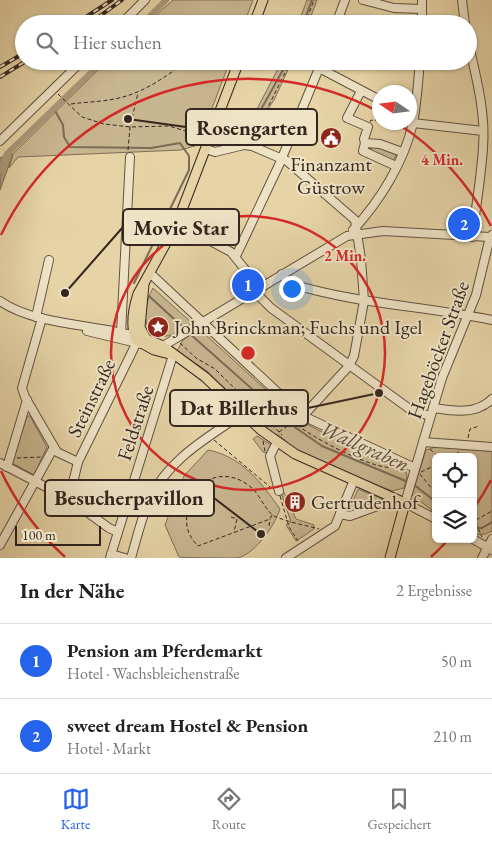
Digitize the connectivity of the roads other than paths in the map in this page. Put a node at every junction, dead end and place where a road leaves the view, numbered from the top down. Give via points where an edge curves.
1 (145, 0) edge
2 (263, 0) edge
3 (345, 0) edge
4 (363, 0) edge
5 (422, 0) edge
6 (462, 0) edge
7 (422, 9) junction
8 (130, 15) edge
9 (257, 15) edge
10 (339, 15) edge
11 (422, 15) edge
12 (464, 15) edge
13 (73, 70) edge
14 (236, 70) edge
15 (320, 70) edge
16 (330, 70) edge
17 (419, 70) edge
18 (475, 70) edge
19 (416, 85) edge
20 (361, 91) junction
21 (372, 96) edge
22 (417, 123) edge
23 (410, 130) edge
24 (483, 131) junction
25 (0, 141) edge
26 (365, 143) junction
27 (483, 148) junction
28 (492, 148) edge
29 (206, 149) junction
30 (402, 152) junction
31 (129, 153) road end
32 (282, 159) junction
33 (396, 166) junction
34 (177, 223) junction
35 (357, 231) junction
36 (491, 236) edge
37 (468, 237) junction
38 (236, 256) junction
39 (49, 260) dead end
40 (153, 276) dead end
41 (284, 277) junction
42 (144, 284) junction
43 (257, 290) junction
44 (0, 300) edge
45 (364, 301) junction
46 (469, 315) junction
47 (39, 318) junction
48 (492, 320) edge
49 (132, 322) junction
50 (202, 322) junction
51 (122, 333) junction
52 (140, 340) junction
53 (162, 346) junction
54 (173, 356) junction
55 (349, 366) junction
56 (26, 398) junction
57 (492, 399) edge
58 (433, 408) junction
59 (238, 416) dead end
60 (303, 416) junction
61 (430, 416) junction
62 (277, 442) junction
63 (423, 442) junction
64 (54, 447) junction
65 (492, 447) edge
66 (78, 462) junction
67 (5, 463) edge
68 (416, 473) junction
69 (354, 480) junction
70 (36, 482) junction
71 (278, 488) road end
72 (130, 492) junction
73 (150, 498) junction
74 (69, 499) junction
75 (405, 503) junction
76 (383, 504) dead end
77 (340, 514) junction
78 (432, 517) edge
79 (118, 532) junction
80 (492, 539) edge
81 (477, 541) edge
82 (0, 545) edge
83 (490, 549) edge
84 (111, 556) edge
85 (125, 558) edge
86 (131, 558) edge
87 (286, 558) edge
88 (390, 558) edge
89 (482, 558) edge

1 - 8 street
2 - 9 main road
3 - 10 street
4 - 7 street via 394,8
5 - 7 street
6 - 12 street
7 - 11 street
13 - 25 street
14 - 29 main road
15 - 32 street
16 - 20 street
17 - 19 street
18 - 24 street
20 - 21 street
20 - 26 street via 347,118 368,127
22 - 24 street
23 - 30 street
24 - 27 street
26 - 30 street via 380,144
26 - 33 street via 363,151
27 - 28 street
27 - 37 street
29 - 32 street via 215,152 252,146
29 - 34 main road
30 - 33 street
31 - 51 street
32 - 35 street via 346,212
32 - 38 street
33 - 35 street
34 - 38 street
34 - 42 main road
35 - 37 street
35 - 41 street
35 - 45 street
36 - 37 street
36 - 46 street, Hageböcker Straße
38 - 43 street
39 - 47 street
40 - 50 street
41 - 43 street
41 - 45 street via 309,289
42 - 49 main road via 138,294
42 - 52 main road
43 - 50 street
43 - 55 street
44 - 47 street via 17,311
45 - 46 street
45 - 55 street via 358,340
46 - 48 street
46 - 58 street, Hageböcker Straße
47 - 51 street
47 - 52 street via 54,324
47 - 56 street via 22,388
49 - 51 street
49 - 52 main road
50 - 53 street
50 - 60 street
51 - 52 street
52 - 53 main road
52 - 54 main road
52 - 66 street, Steinstraße
53 - 54 main road
54 - 62 main road via 205,377
54 - 72 street, Feldstraße
55 - 60 street
55 - 61 street via 411,410
56 - 64 street
56 - 67 street
57 - 58 street via 473,410
58 - 61 street, Hageböcker Straße
59 - 73 street via 174,464
60 - 68 street via 406,464
61 - 63 street, Hageböcker Straße
62 - 69 main road via 305,460
62 - 71 street via 270,456
63 - 65 street
63 - 68 street, Hageböcker Straße
64 - 66 street via 60,455
64 - 70 street
66 - 74 street, Steinstraße
67 - 70 street
68 - 75 street, Hageböcker Straße
69 - 75 main road
69 - 77 street
70 - 74 street
70 - 82 street
72 - 73 street
72 - 79 street, Feldstraße
73 - 86 street
74 - 79 street
75 - 78 street
75 - 88 main road
76 - 77 street via 350,516
77 - 87 street via 335,526
79 - 84 street, Feldstraße
80 - 83 street
81 - 83 street
83 - 89 street
84 - 85 street

